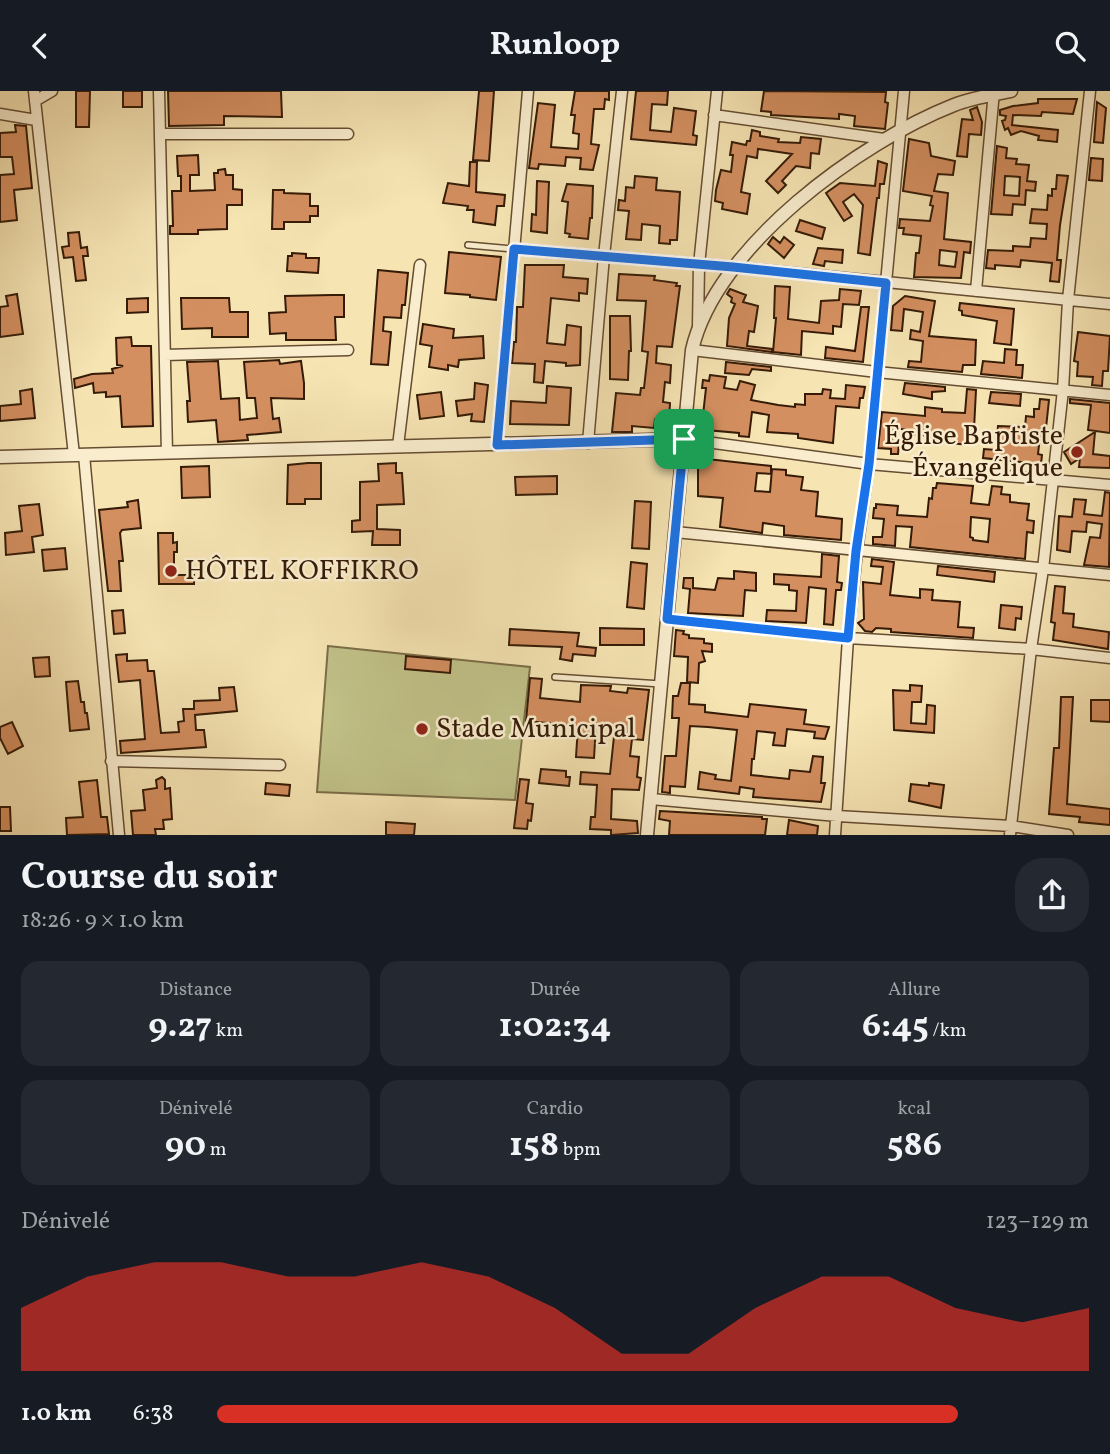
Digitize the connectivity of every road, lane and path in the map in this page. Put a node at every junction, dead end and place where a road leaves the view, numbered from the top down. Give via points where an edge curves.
1 (52, 91) edge
2 (159, 91) edge
3 (528, 91) edge
4 (622, 91) edge
5 (717, 91) edge
6 (904, 91) edge
7 (1011, 91) edge
8 (1090, 91) edge
9 (994, 93) edge
10 (34, 96) edge
11 (0, 114) edge
12 (714, 115) junction
13 (36, 120) junction
14 (900, 130) junction
15 (160, 134) junction
16 (348, 134) dead end
17 (884, 139) junction
18 (468, 245) dead end
19 (514, 249) junction
20 (604, 256) junction
21 (420, 265) dead end
22 (699, 265) junction
23 (733, 267) junction
24 (886, 283) junction
25 (976, 291) junction
26 (1068, 300) junction
27 (1110, 304) edge
28 (698, 327) junction
29 (692, 349) junction
30 (348, 350) dead end
31 (165, 355) junction
32 (877, 372) junction
33 (1063, 390) junction
34 (1110, 395) edge
35 (684, 439) junction
36 (587, 443) junction
37 (497, 445) junction
38 (398, 446) junction
39 (167, 453) junction
40 (79, 455) junction
41 (0, 457) edge
42 (869, 464) junction
43 (1052, 481) junction
44 (1110, 485) edge
45 (675, 531) junction
46 (856, 551) junction
47 (1044, 569) junction
48 (1110, 575) edge
49 (667, 619) junction
50 (848, 638) junction
51 (1031, 649) junction
52 (1110, 658) edge
53 (555, 677) dead end
54 (661, 684) junction
55 (111, 761) junction
56 (281, 765) dead end
57 (651, 799) junction
58 (837, 816) junction
59 (1010, 830) edge
60 (119, 835) edge
61 (647, 835) edge
62 (835, 835) edge
63 (1068, 835) edge

1 - 10 street
2 - 15 street
3 - 19 street
4 - 20 street
5 - 12 street
6 - 14 street
7 - 9 street
8 - 26 street
9 - 14 street
9 - 25 street
10 - 13 street
11 - 13 street
12 - 17 street
12 - 22 street
13 - 40 street
14 - 17 street
14 - 24 street
15 - 16 street
15 - 31 street
17 - 23 street via 793,206
18 - 19 lane
19 - 20 street
19 - 37 street
20 - 22 street
20 - 36 street
21 - 38 street
22 - 23 street
22 - 28 street
23 - 24 street
23 - 28 street
24 - 25 street
24 - 32 street
25 - 26 street
26 - 27 street
26 - 33 street
28 - 29 street
29 - 32 street
29 - 35 street
30 - 31 street
31 - 39 street
32 - 33 street
32 - 42 street
33 - 34 street
33 - 43 street
35 - 36 street
35 - 42 street
35 - 45 street
36 - 37 street
37 - 38 street
38 - 39 street
39 - 40 street
40 - 41 street
40 - 55 street
42 - 43 street
42 - 46 street
43 - 44 street
43 - 47 street
45 - 46 street
45 - 49 street
46 - 47 street
46 - 50 street
47 - 48 street
47 - 51 street
49 - 50 street
49 - 54 street
50 - 51 street
50 - 58 street
51 - 52 street
51 - 59 street
53 - 54 lane
54 - 57 street
55 - 56 street
55 - 60 street
57 - 58 street
57 - 61 street
58 - 59 street
58 - 62 street
59 - 63 street

